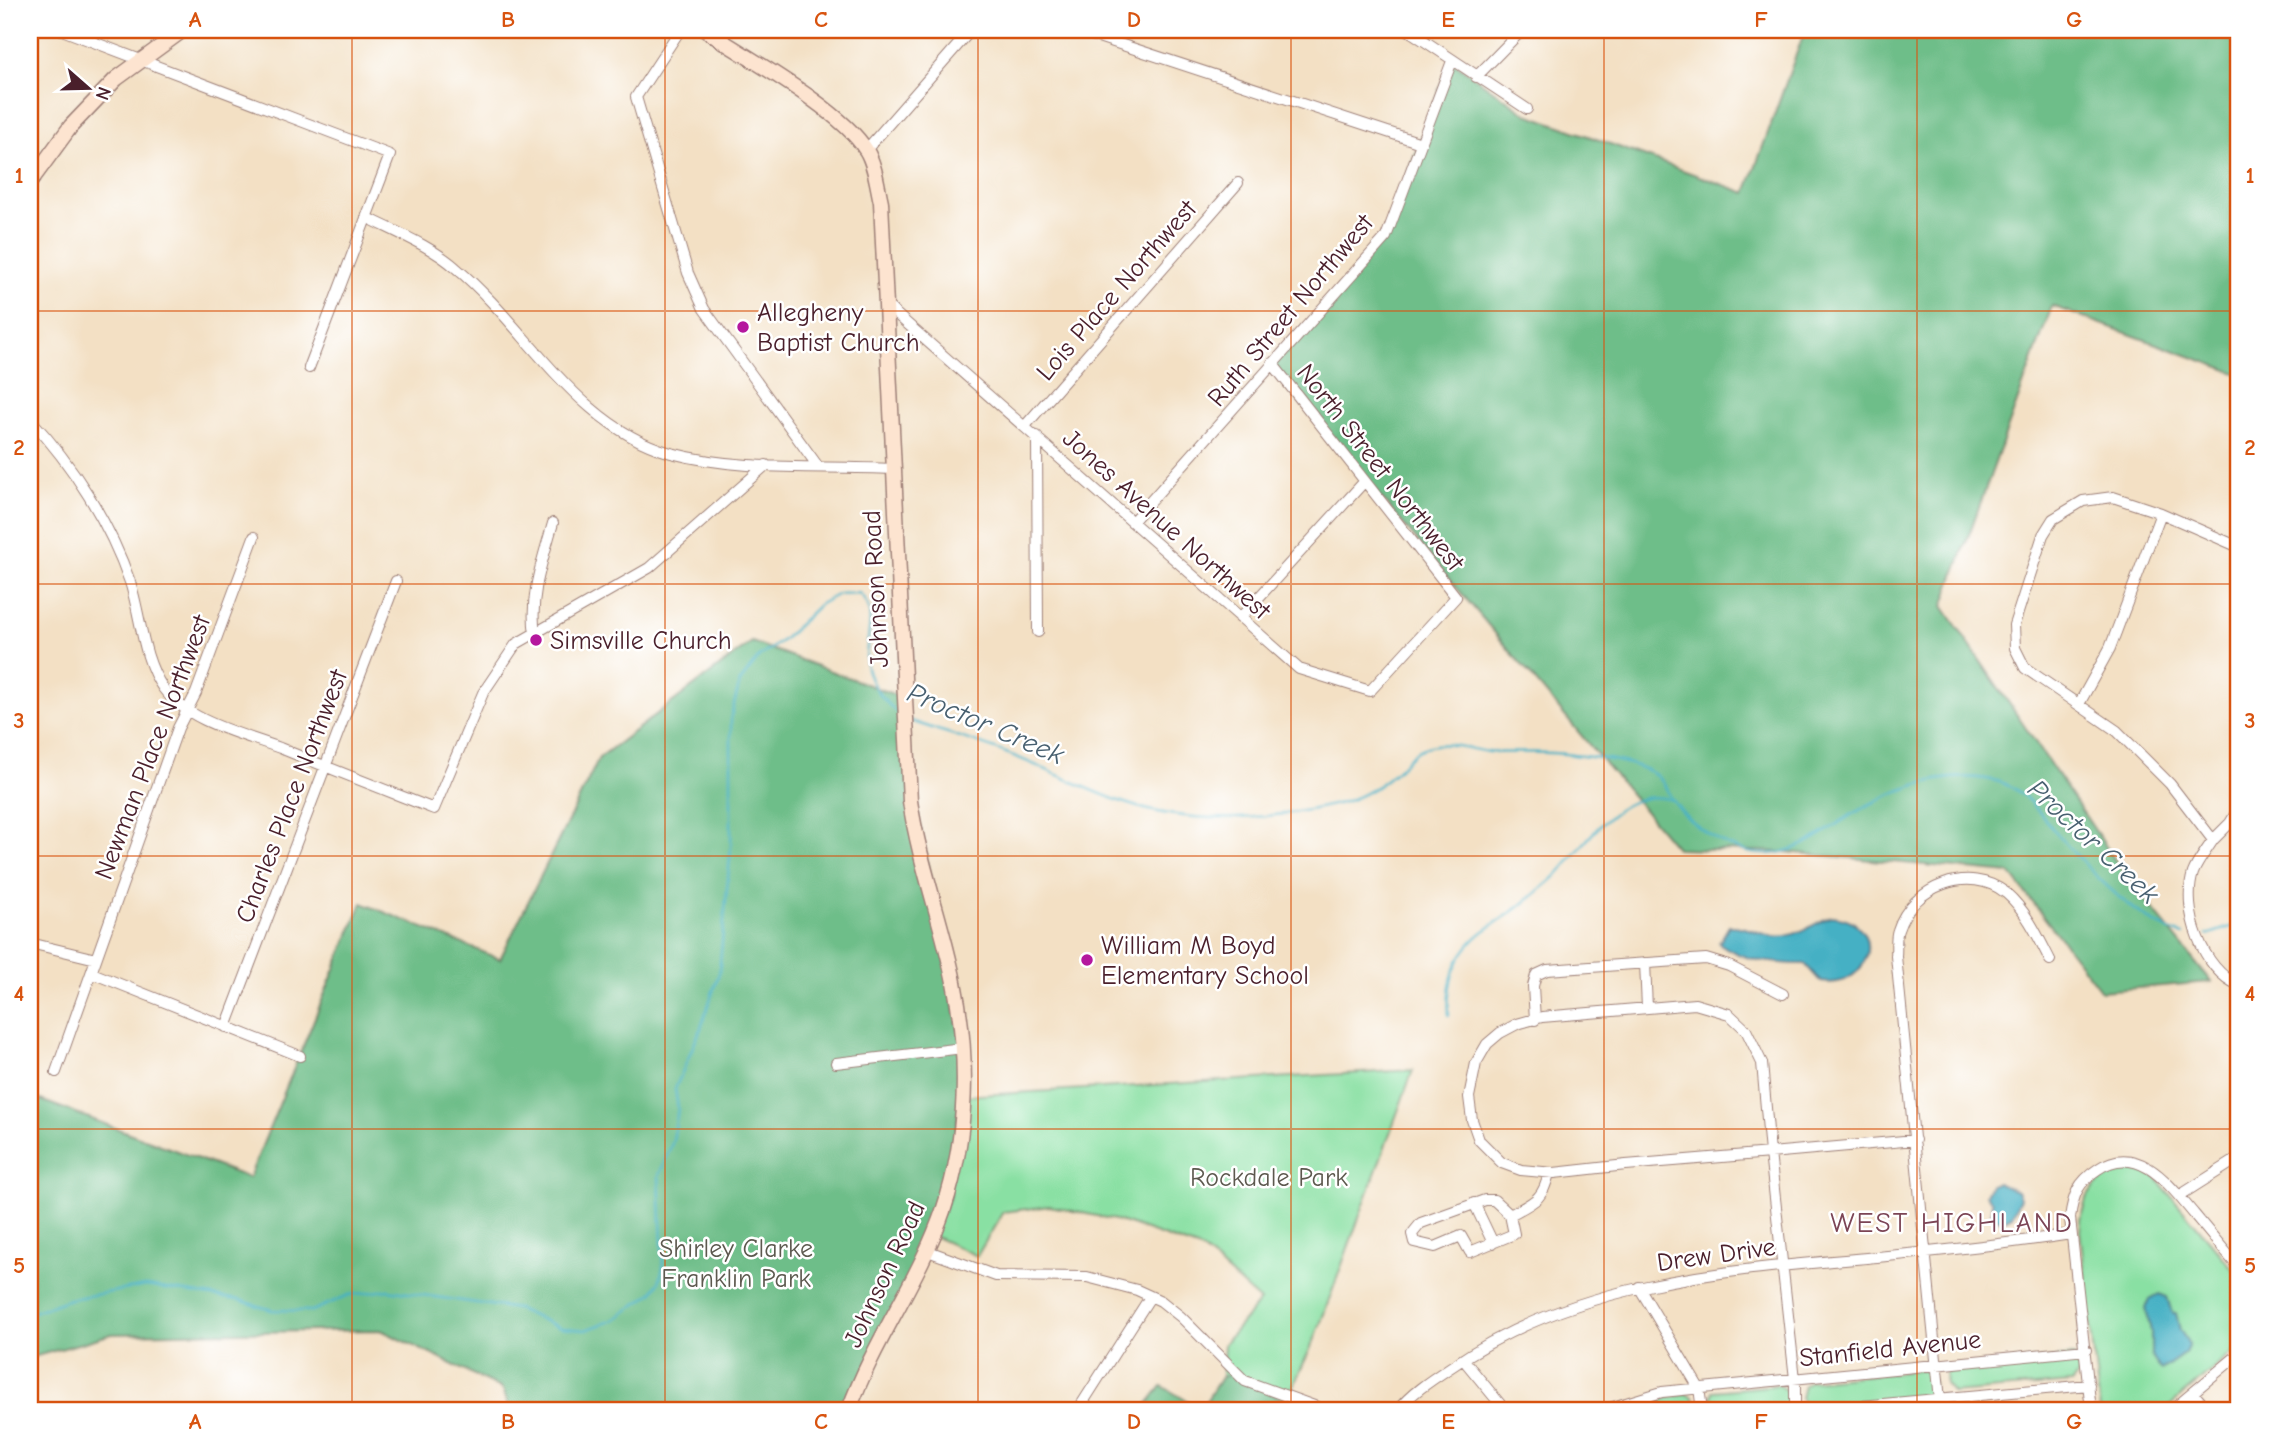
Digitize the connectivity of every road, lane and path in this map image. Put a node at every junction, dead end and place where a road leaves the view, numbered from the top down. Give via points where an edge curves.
1 (62, 30) edge
2 (183, 30) edge
3 (680, 30) edge
4 (705, 30) edge
5 (971, 30) edge
6 (1077, 30) edge
7 (1408, 30) edge
8 (1522, 30) edge
9 (143, 60) junction
10 (1452, 61) junction
11 (1476, 77) junction
12 (1527, 109) dead end
13 (1421, 143) junction
14 (866, 150) junction
15 (30, 182) edge
16 (1238, 183) dead end
17 (368, 218) junction
18 (886, 305) junction
19 (1272, 363) junction
20 (309, 368) dead end
21 (30, 419) edge
22 (1025, 426) junction
23 (1037, 436) junction
24 (766, 465) junction
25 (817, 465) junction
26 (893, 469) junction
27 (1364, 482) junction
28 (2161, 513) junction
29 (1132, 522) junction
30 (553, 523) dead end
31 (254, 537) dead end
32 (2239, 547) edge
33 (396, 580) dead end
34 (1240, 618) junction
35 (1427, 628) joint
36 (1038, 632) dead end
37 (535, 634) junction
38 (2079, 704) junction
39 (188, 709) junction
40 (324, 766) junction
41 (2239, 808) edge
42 (2213, 840) junction
43 (30, 943) edge
44 (96, 959) junction
45 (2050, 960) dead end
46 (1644, 963) junction
47 (92, 973) junction
48 (2239, 985) edge
49 (1783, 994) dead end
50 (1647, 1008) junction
51 (1535, 1020) junction
52 (226, 1027) junction
53 (963, 1048) junction
54 (300, 1056) dead end
55 (836, 1063) dead end
56 (56, 1072) dead end
57 (1915, 1140) junction
58 (1770, 1153) junction
59 (2239, 1158) edge
60 (1549, 1173) junction
61 (2179, 1196) junction
62 (1474, 1203) junction
63 (1510, 1215) junction
64 (2071, 1234) junction
65 (1493, 1243) junction
66 (928, 1251) junction
67 (1927, 1252) junction
68 (1783, 1265) junction
69 (2239, 1268) edge
70 (1639, 1287) junction
71 (1150, 1297) junction
72 (2086, 1350) junction
73 (2239, 1354) edge
74 (1463, 1359) junction
75 (1937, 1363) junction
76 (1796, 1379) junction
77 (2089, 1385) junction
78 (1699, 1388) junction
79 (2193, 1393) junction
80 (1940, 1398) junction
81 (849, 1410) edge
82 (1078, 1410) edge
83 (1325, 1410) edge
84 (1398, 1410) edge
85 (1505, 1410) edge
86 (1603, 1410) edge
87 (1702, 1410) edge
88 (1795, 1410) edge
89 (1818, 1410) edge
90 (1941, 1410) edge
91 (2091, 1410) edge
92 (2172, 1410) edge
93 (2208, 1410) edge

1 - 9 street
2 - 9 street
3 - 25 street via 636,97 688,273 720,335
4 - 14 street, Johnson Road via 827,110
5 - 14 street
6 - 13 street
7 - 10 street
8 - 11 street
9 - 15 street via 116,79 71,127
9 - 17 street via 390,155
10 - 11 street
10 - 13 street, Ruth Street Northwest
11 - 12 street
13 - 19 street, Ruth Street Northwest via 1386,237
14 - 18 street, Johnson Road via 881,202
16 - 22 street, Lois Place Northwest
17 - 20 street
17 - 24 street via 454,266 570,387 630,435 669,452
18 - 22 street, Jones Avenue Northwest
18 - 26 street, Johnson Road
19 - 27 street, North Street Northwest
19 - 29 street, Ruth Street Northwest
21 - 39 street via 71,471 112,537 130,583 152,668 164,689
22 - 23 street, Jones Avenue Northwest
23 - 29 street, Jones Avenue Northwest
23 - 36 street
24 - 25 street
24 - 37 street via 649,568
25 - 26 street
26 - 53 street, Johnson Road via 914,827 954,979
27 - 34 street
27 - 35 street, North Street Northwest via 1456,597
28 - 32 street
28 - 38 street via 2110,648
28 - 38 street via 2113,498 2096,498 2062,512 2043,535 2019,604 2015,648 2025,668
29 - 34 street, Jones Avenue Northwest
30 - 37 street via 538,578
31 - 39 street, Newman Place Northwest
33 - 40 street, Charles Place Northwest
34 - 35 street, Jones Avenue Northwest via 1299,668 1370,691
37 - 40 street via 516,645 497,669 434,809
38 - 42 street via 2146,758
39 - 40 street
39 - 44 street, Newman Place Northwest
40 - 52 street, Charles Place Northwest
41 - 42 street
42 - 48 street via 2193,874 2191,914 2205,957
43 - 44 street
44 - 47 street, Newman Place Northwest
45 - 57 street via 2035,930 2006,893 1974,877 1939,884 1911,906 1897,931 1896,956
46 - 49 street via 1716,960
46 - 50 street
46 - 51 street via 1546,970 1536,975
47 - 52 street
47 - 56 street, Newman Place Northwest
50 - 51 street
50 - 58 street via 1695,1004 1729,1014 1746,1030 1762,1063
51 - 60 street via 1517,1024 1487,1044 1470,1080 1470,1109 1479,1139 1502,1163
52 - 54 street
53 - 55 street
53 - 66 street, Johnson Road via 957,1154
57 - 58 street
57 - 67 street
58 - 60 street
58 - 68 street
59 - 61 street
60 - 63 street via 1545,1192
61 - 64 street via 2165,1178 2146,1166 2113,1162 2079,1184 2072,1205
61 - 69 street
62 - 63 street via 1493,1200
62 - 65 street
62 - 65 street via 1421,1223 1412,1234 1414,1242 1435,1247 1461,1236 1470,1252
63 - 65 street via 1514,1234
64 - 67 street, Drew Drive
64 - 72 street
66 - 71 street via 996,1276 1087,1277
66 - 81 street, Johnson Road
67 - 68 street, Drew Drive
67 - 75 street
68 - 70 street, Drew Drive via 1715,1271
68 - 76 street
70 - 74 street, Drew Drive via 1559,1310
70 - 78 street
71 - 82 street
71 - 83 street via 1181,1317 1245,1381
72 - 75 street, Stanfield Avenue
72 - 77 street
73 - 79 street
74 - 84 street, Drew Drive
74 - 85 street
75 - 76 street, Stanfield Avenue
75 - 80 street
76 - 78 street, Stanfield Avenue
76 - 88 street
77 - 80 street
77 - 91 street
78 - 86 street, Stanfield Avenue via 1662,1392
78 - 87 street
79 - 92 street
79 - 93 street
80 - 89 street
80 - 90 street

